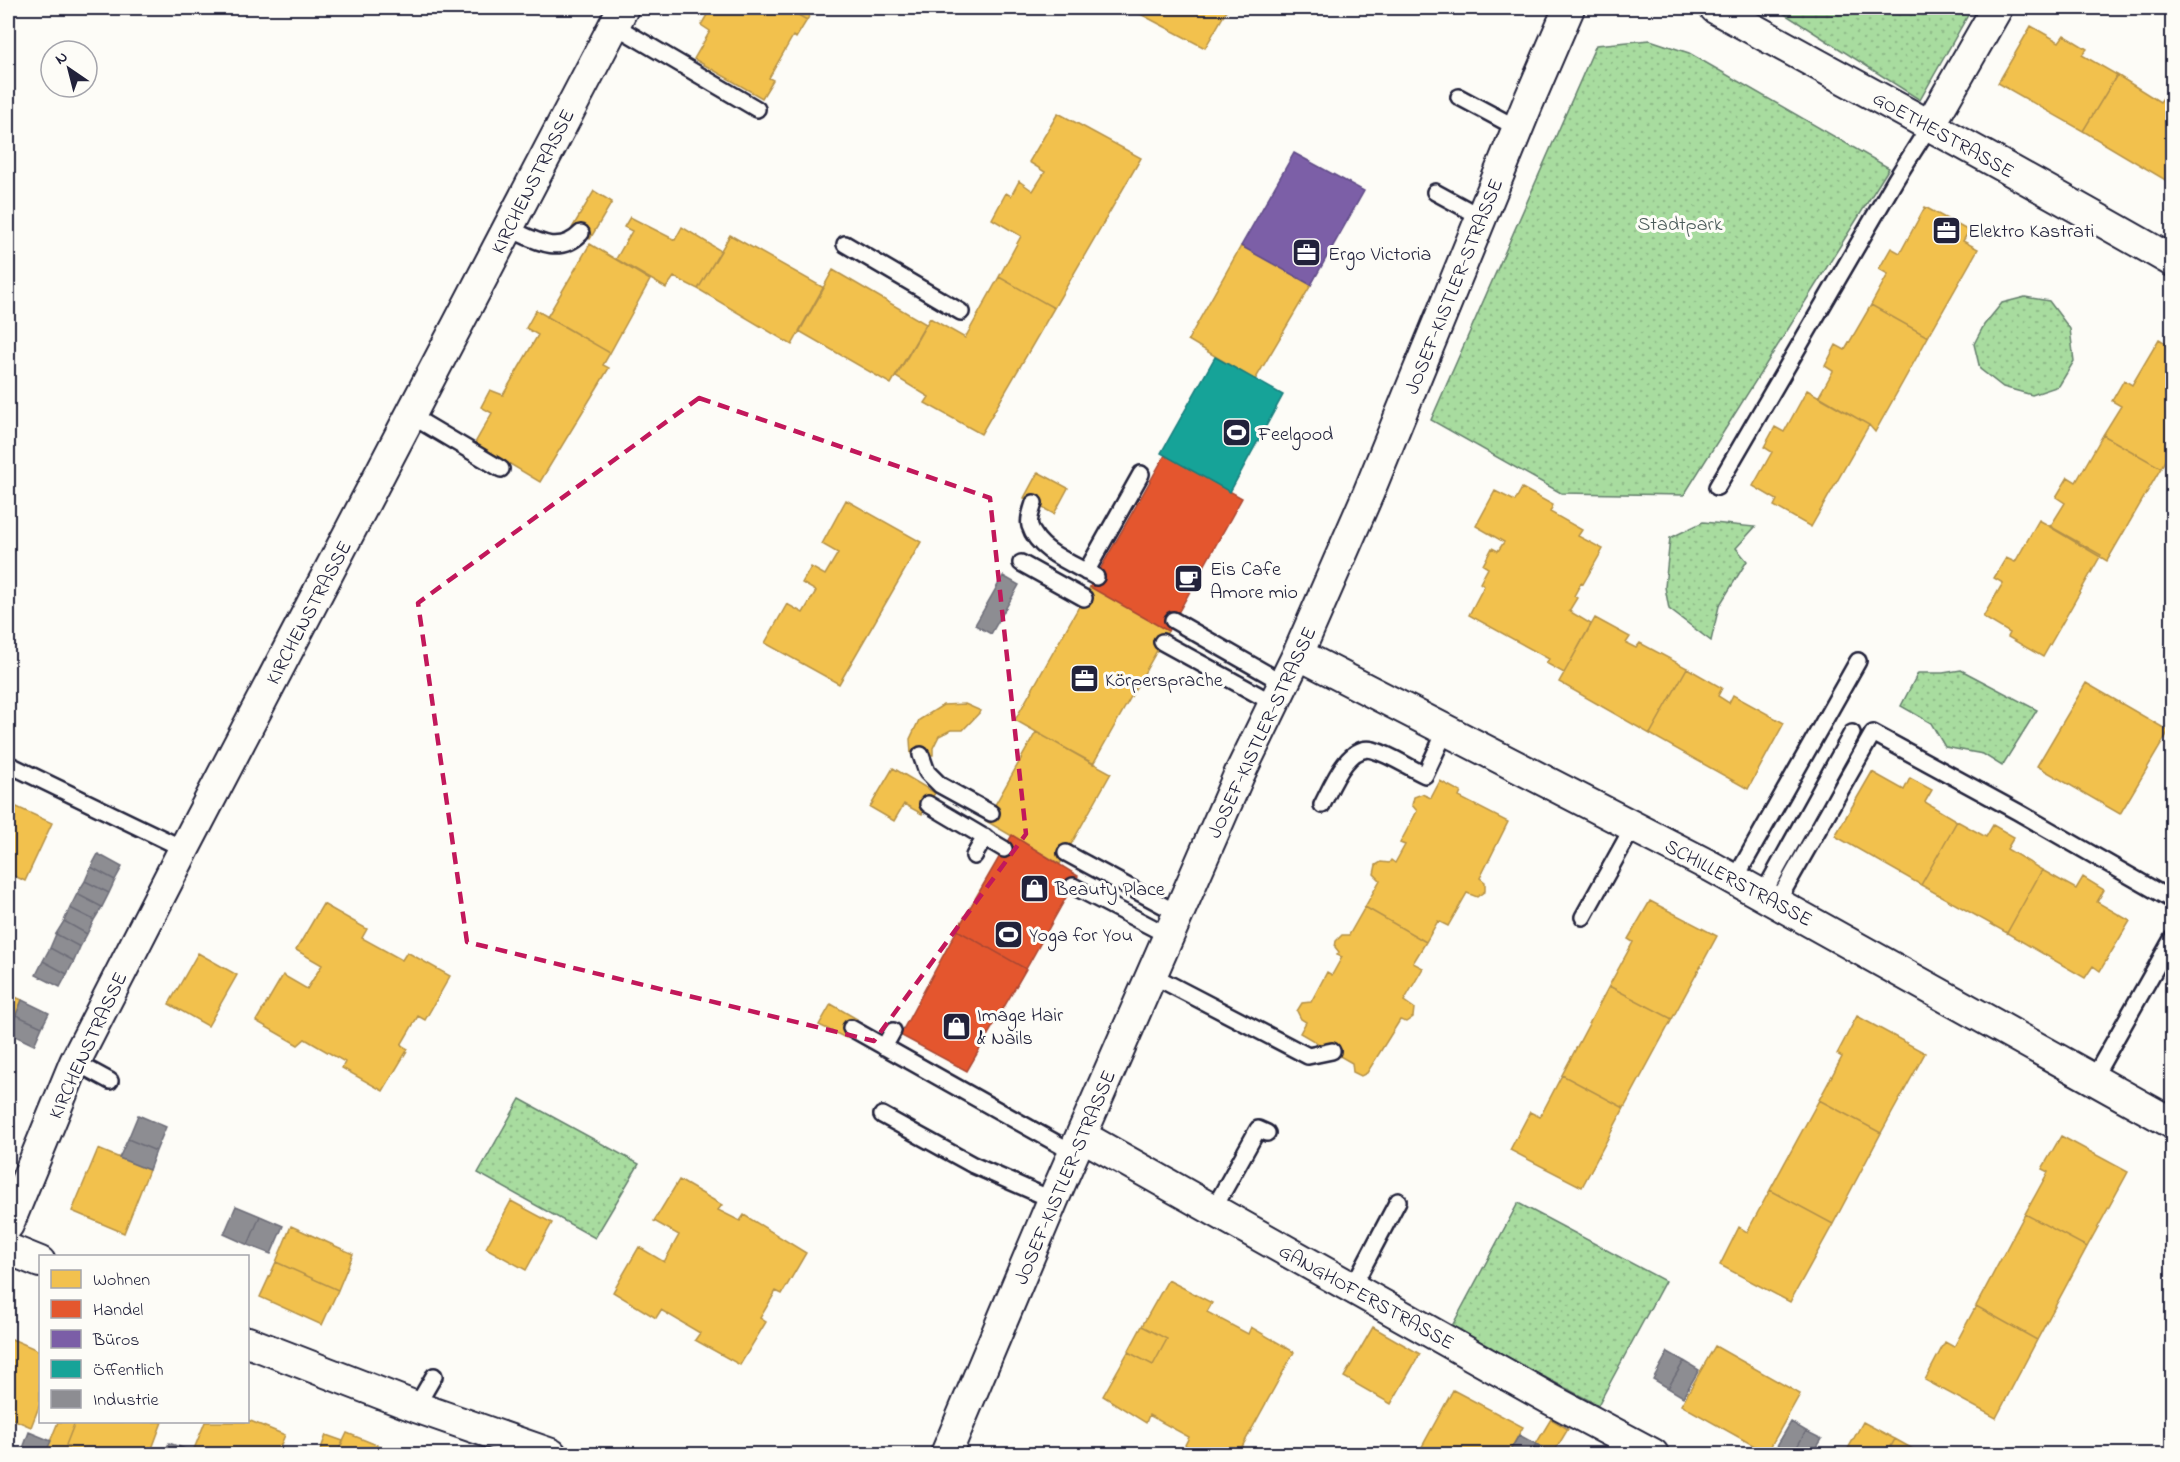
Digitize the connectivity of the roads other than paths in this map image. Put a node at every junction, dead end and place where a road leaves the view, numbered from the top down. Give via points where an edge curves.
1 (1569, 8) edge
2 (1715, 8) edge
3 (1997, 8) edge
4 (619, 16) edge
5 (1459, 97) dead end
6 (757, 109) dead end
7 (1930, 125) junction
8 (1517, 128) junction
9 (1435, 192) dead end
10 (1481, 217) junction
11 (508, 228) junction
12 (581, 233) dead end
13 (845, 244) dead end
14 (2172, 261) edge
15 (961, 312) dead end
16 (410, 415) junction
17 (501, 470) dead end
18 (1141, 474) dead end
19 (1717, 487) dead end
20 (1034, 503) dead end
21 (1021, 563) dead end
22 (1084, 598) dead end
23 (1173, 620) dead end
24 (1162, 642) dead end
25 (1298, 654) junction
26 (1858, 661) dead end
27 (1278, 693) junction
28 (1446, 730) junction
29 (1852, 733) dead end
30 (921, 755) dead end
31 (8, 764) edge
32 (928, 804) dead end
33 (1322, 805) dead end
34 (991, 813) dead end
35 (1633, 827) junction
36 (985, 837) junction
37 (184, 849) junction
38 (1004, 849) dead end
39 (1066, 853) dead end
40 (975, 856) dead end
41 (1735, 879) junction
42 (1073, 886) dead end
43 (1770, 898) junction
44 (2172, 900) edge
45 (1583, 917) dead end
46 (1174, 925) junction
47 (2172, 939) edge
48 (1152, 975) junction
49 (851, 1028) dead end
50 (893, 1031) dead end
51 (884, 1047) junction
52 (1332, 1051) dead end
53 (75, 1062) junction
54 (2093, 1079) junction
55 (110, 1081) dead end
56 (882, 1114) dead end
57 (2172, 1123) edge
58 (1267, 1133) dead end
59 (1078, 1145) junction
60 (1053, 1200) junction
61 (1398, 1201) dead end
62 (1213, 1210) junction
63 (8, 1224) edge
64 (8, 1249) edge
65 (39, 1262) edge
66 (1352, 1288) junction
67 (249, 1342) edge
68 (434, 1376) dead end
69 (416, 1407) junction
70 (551, 1455) edge
71 (946, 1455) edge
72 (1653, 1455) edge

1 - 8 street, JOSEF-KISTLER-STRASSE
2 - 7 street, GOETHESTRASSE
3 - 7 street
4 - 6 lane
4 - 11 street, KIRCHENSTRASSE
5 - 8 lane
7 - 14 street, GOETHESTRASSE
7 - 19 lane
8 - 10 street, JOSEF-KISTLER-STRASSE
9 - 10 lane
10 - 25 street, JOSEF-KISTLER-STRASSE via 1415,383
11 - 12 lane via 558,246 572,243
11 - 16 street, KIRCHENSTRASSE
13 - 15 lane
16 - 17 lane
16 - 37 street, KIRCHENSTRASSE
18 - 20 lane via 1091,574 1037,540 1029,524
21 - 22 lane
23 - 27 lane
24 - 27 lane
25 - 27 street, JOSEF-KISTLER-STRASSE
25 - 28 street, SCHILLERSTRASSE
26 - 41 lane
27 - 46 street, JOSEF-KISTLER-STRASSE
28 - 33 lane via 1425,775 1371,750 1358,752 1345,763
28 - 35 street, SCHILLERSTRASSE
29 - 43 lane
30 - 34 lane via 927,772 940,785
31 - 37 lane
32 - 36 lane
35 - 41 street, SCHILLERSTRASSE
35 - 45 lane
36 - 38 lane
36 - 40 lane
37 - 53 street, KIRCHENSTRASSE
39 - 46 lane
41 - 43 street, SCHILLERSTRASSE
42 - 46 lane
43 - 44 lane via 1873,733
43 - 54 street, SCHILLERSTRASSE
46 - 48 street, JOSEF-KISTLER-STRASSE
47 - 54 lane
48 - 52 lane via 1308,1056
48 - 59 street, JOSEF-KISTLER-STRASSE
49 - 51 lane
50 - 51 lane
51 - 59 lane
53 - 55 lane
53 - 63 street, KIRCHENSTRASSE
54 - 57 street, SCHILLERSTRASSE
56 - 60 lane via 973,1165
58 - 62 lane via 1258,1129
59 - 60 street, JOSEF-KISTLER-STRASSE
59 - 62 street, GANGHOFERSTRASSE
60 - 71 street, JOSEF-KISTLER-STRASSE
61 - 66 lane
62 - 66 street, GANGHOFERSTRASSE
64 - 65 street
66 - 72 street, GANGHOFERSTRASSE
67 - 69 street
68 - 69 lane
69 - 70 street

